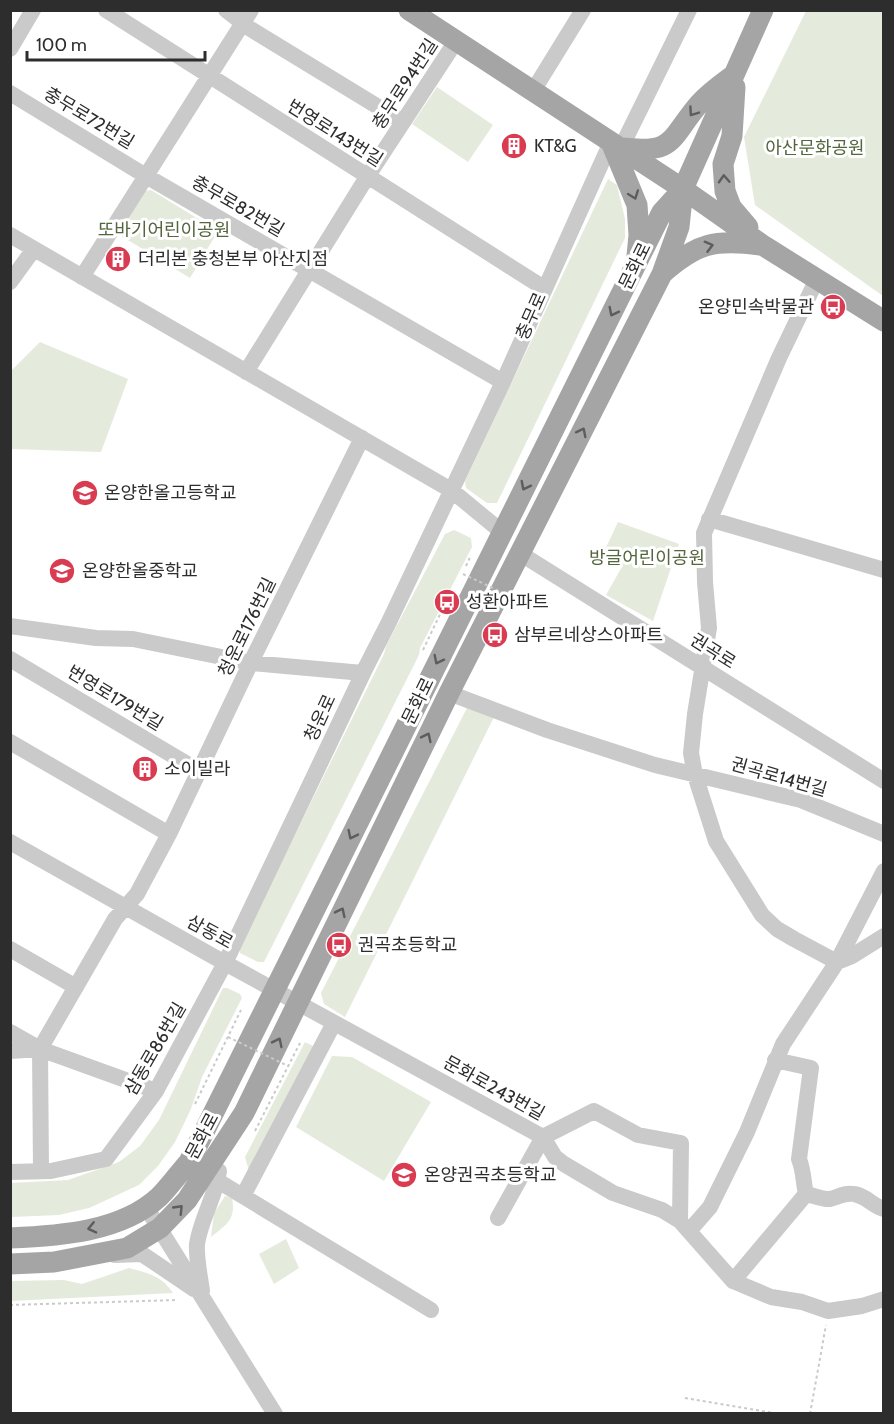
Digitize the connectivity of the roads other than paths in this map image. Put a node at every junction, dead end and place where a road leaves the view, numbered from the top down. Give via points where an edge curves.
1 (33, 10) edge
2 (106, 10) edge
3 (226, 10) edge
4 (583, 10) edge
5 (689, 10) edge
6 (763, 10) edge
7 (418, 13) edge
8 (248, 17) edge
9 (456, 41) junction
10 (10, 49) edge
11 (736, 73) junction
12 (209, 77) junction
13 (533, 91) junction
14 (10, 93) edge
15 (403, 122) junction
16 (616, 145) junction
17 (146, 176) junction
18 (367, 177) junction
19 (683, 189) junction
20 (10, 235) edge
21 (764, 246) junction
22 (34, 249) junction
23 (636, 264) junction
24 (310, 270) junction
25 (662, 274) junction
26 (82, 277) junction
27 (817, 279) junction
28 (10, 282) edge
29 (544, 288) junction
30 (884, 321) edge
31 (246, 372) junction
32 (502, 382) junction
33 (362, 438) junction
34 (451, 490) junction
35 (709, 519) junction
36 (502, 532) junction
37 (521, 554) junction
38 (884, 570) edge
39 (10, 626) edge
40 (10, 659) edge
41 (251, 663) junction
42 (703, 668) junction
43 (363, 673) junction
44 (449, 693) junction
45 (10, 742) edge
46 (199, 771) junction
47 (695, 775) junction
48 (884, 781) edge
49 (169, 834) junction
50 (884, 834) edge
51 (10, 842) edge
52 (884, 871) edge
53 (126, 907) junction
54 (882, 941) edge
55 (10, 950) edge
56 (837, 962) junction
57 (225, 963) junction
58 (76, 987) junction
59 (276, 991) junction
60 (297, 1003) junction
61 (334, 1023) junction
62 (10, 1032) edge
63 (40, 1049) junction
64 (10, 1051) edge
65 (775, 1060) junction
66 (156, 1091) junction
67 (543, 1137) junction
68 (222, 1148) junction
69 (41, 1171) junction
70 (10, 1172) edge
71 (218, 1181) junction
72 (806, 1194) junction
73 (243, 1197) junction
74 (146, 1207) junction
75 (884, 1209) edge
76 (498, 1218) dead end
77 (685, 1226) junction
78 (160, 1228) junction
79 (10, 1238) edge
80 (93, 1255) junction
81 (10, 1264) edge
82 (733, 1281) junction
83 (202, 1295) junction
84 (884, 1299) edge
85 (431, 1310) dead end
86 (275, 1413) edge

1 - 10 street
2 - 12 street, 번영로143번길
3 - 8 street
4 - 13 street
5 - 16 street, 충무로
6 - 11 main road, 문화로
7 - 9 main road
8 - 12 street
8 - 15 street
9 - 13 main road
9 - 15 street, 충무로94번길
11 -> 16 main road via 699,104 678,135 661,148 643,150
11 - 19 main road, 문화로
21 -> 11 main road via 731,207 725,191 723,164 732,136
12 - 17 street
12 - 18 street, 번영로143번길
13 - 16 main road
14 - 17 street, 충무로72번길
15 - 18 street, 충무로94번길
16 - 19 main road
16 -> 23 main road via 637,205
16 - 29 street, 충무로
17 - 24 street, 충무로82번길
17 - 26 street
18 - 24 street, 충무로94번길
18 - 29 street, 번영로143번길
19 - 21 main road
19 - 23 main road, 문화로 via 662,212
19 - 25 main road, 문화로 via 680,226
20 - 22 street
25 -> 21 main road via 682,257 717,243
21 - 27 main road
22 - 26 street
22 - 28 street
23 -> 36 main road, 문화로
24 - 31 street, 충무로94번길
24 - 32 street
37 -> 25 main road, 문화로
26 - 31 street
27 - 30 main road
27 - 35 street
29 - 32 street, 충무로
31 - 33 street
32 - 34 street, 충무로
33 - 34 street
33 - 41 street, 청운로176번길
34 - 36 street
34 - 43 street, 청운로
35 - 38 street
35 - 42 street via 704,533 709,628
36 -> 59 main road, 문화로
37 - 42 street, 권곡로
37 - 44 main road, 문화로
39 - 41 street via 133,639
40 - 46 street, 번영로179번길
41 - 43 street
41 - 46 street, 청운로176번길
42 - 47 street via 691,753
42 - 48 street, 권곡로
43 - 57 street, 청운로
44 - 47 street, 문화로 via 547,730
60 -> 44 main road, 문화로
45 - 49 street
46 - 49 street, 청운로176번길
47 - 50 street, 권곡로14번길 via 801,800
47 - 56 street via 716,841 762,915 786,934
49 - 53 street, 청운로176번길
51 - 53 street, 삼동로
52 - 56 street
53 - 57 street, 삼동로
53 - 58 street
54 - 56 street
55 - 58 street
56 - 65 street
57 - 59 street, 삼동로
57 - 66 street, 삼동로86번길
58 - 63 street
59 - 60 street, 문화로243번길
59 - 74 main road, 문화로 via 189,1162
60 - 61 street, 문화로243번길
68 -> 60 main road, 문화로 via 244,1113
61 - 67 street, 문화로243번길
61 - 73 street
62 - 63 street
63 - 64 street
63 - 66 street
63 - 69 street
65 - 72 street via 811,1068 799,1159
65 - 77 street via 747,1132 710,1207 701,1220
66 - 69 street, 삼동로86번길 via 106,1159
67 - 76 street
67 - 77 street, 문화로243번길 via 564,1164 613,1193 662,1210
67 - 77 street via 594,1111 638,1135 681,1143
68 - 71 street
78 -> 68 main road, 문화로 via 188,1200
69 - 70 street, 삼동로86번길
71 - 73 street
71 - 83 street via 197,1246
72 - 75 street via 830,1199 853,1193
72 - 82 street
73 - 85 street
74 - 78 street
74 -> 79 main road, 문화로 via 92,1229
77 - 82 street, 문화로243번길
78 - 80 main road, 문화로 via 127,1248
78 - 83 street
80 - 81 main road, 문화로
80 - 83 street via 142,1254
82 - 84 street, 문화로243번길 via 771,1297 828,1311
83 - 86 street

